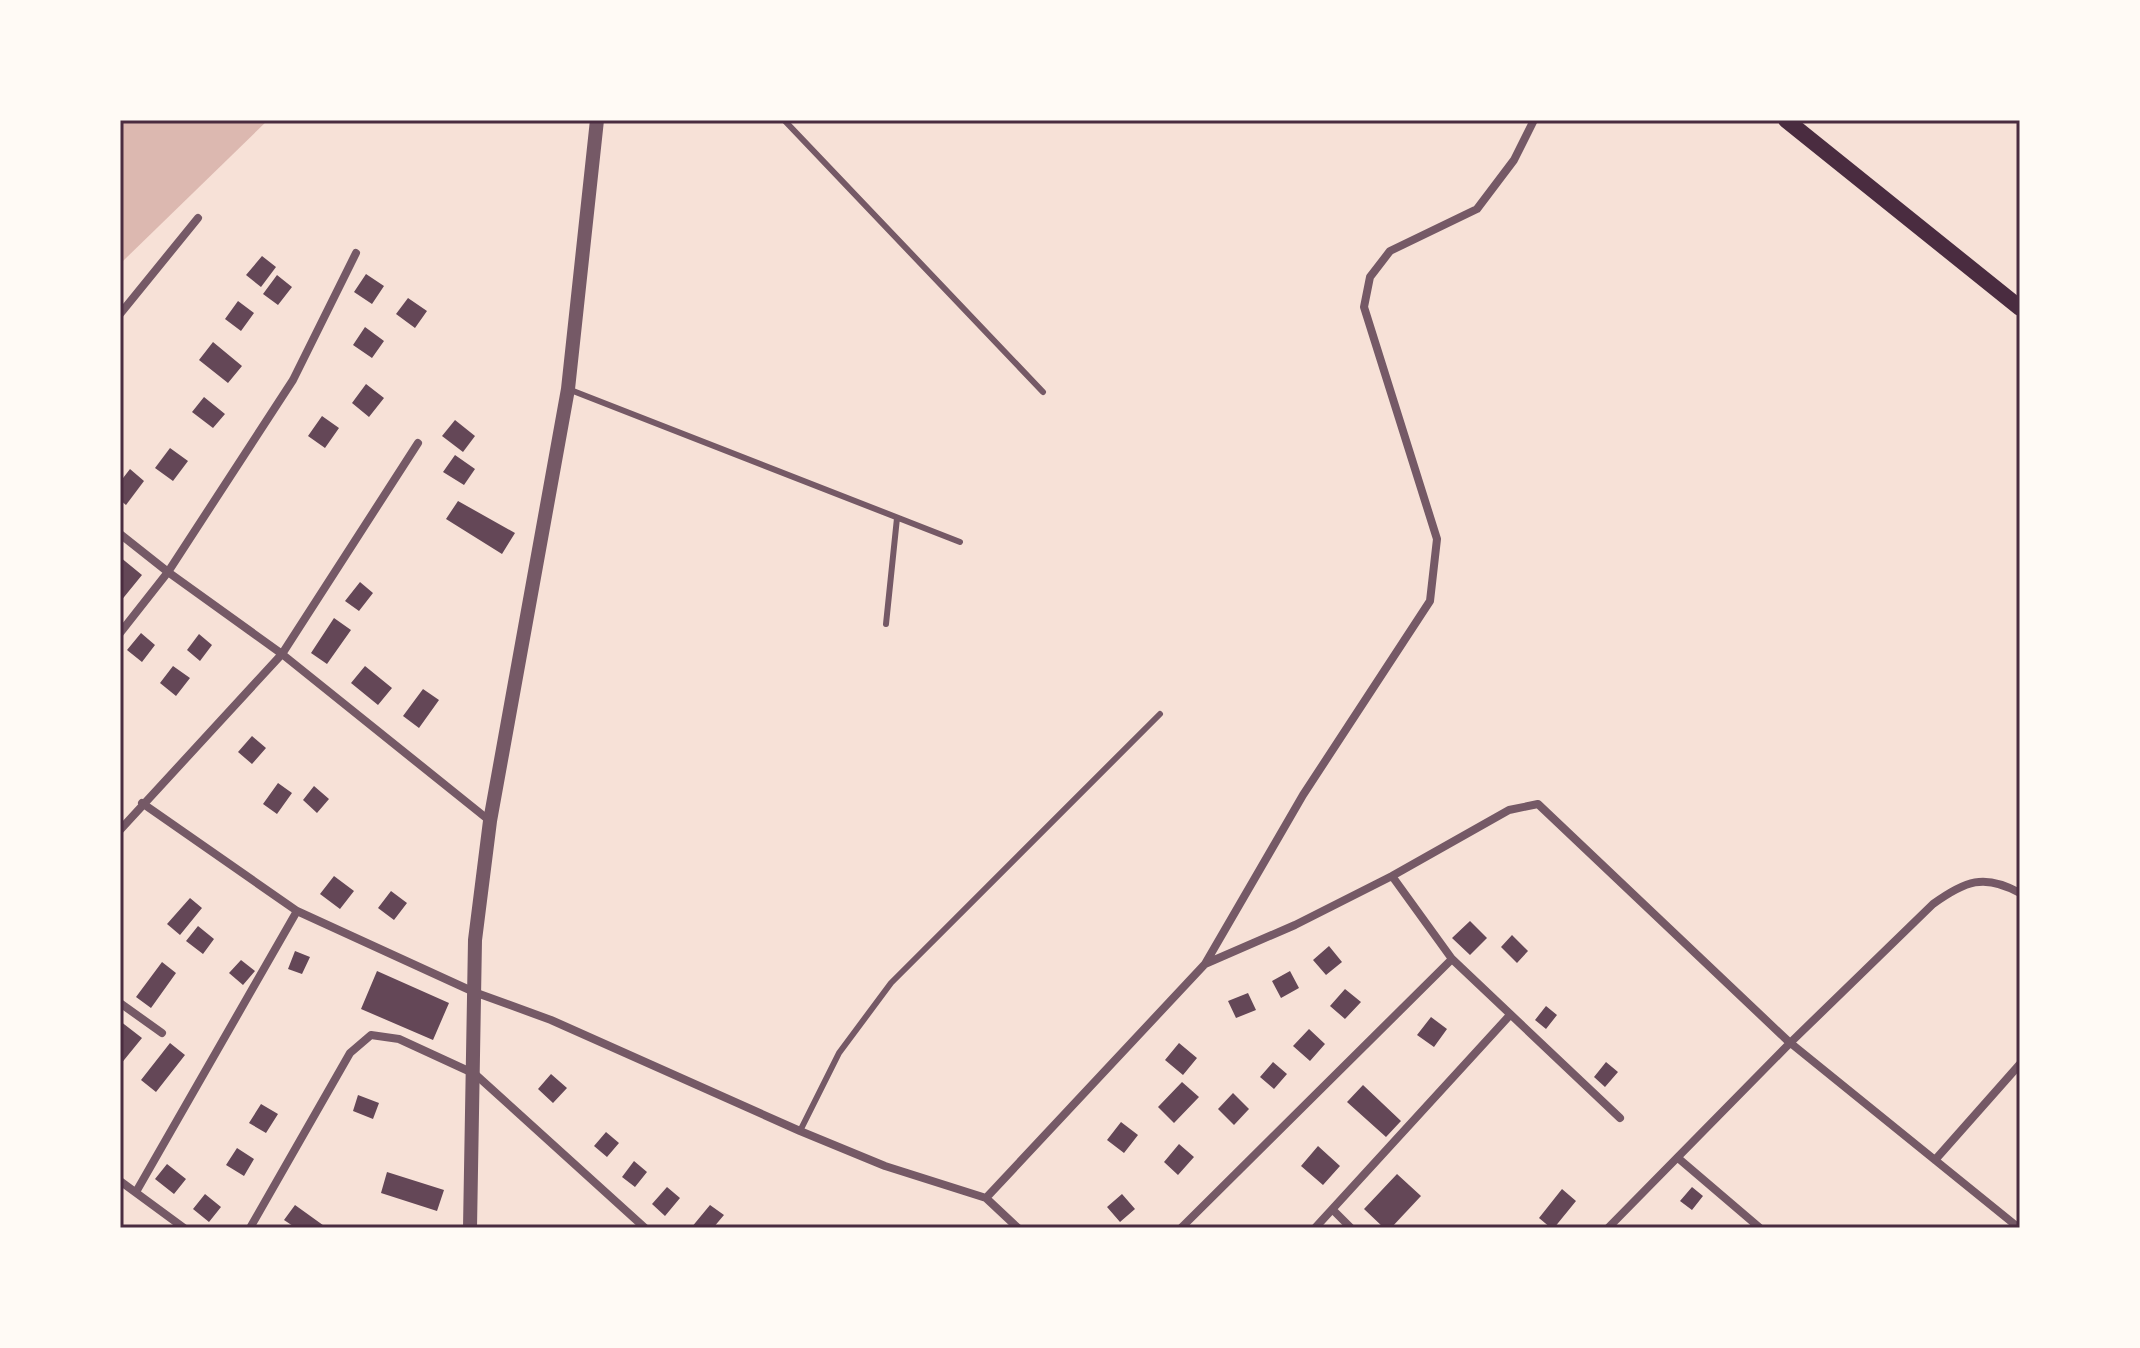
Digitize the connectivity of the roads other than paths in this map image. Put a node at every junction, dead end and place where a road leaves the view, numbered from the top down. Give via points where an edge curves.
1 (597, 120) edge
2 (784, 120) edge
3 (1534, 120) edge
4 (1786, 120) edge
5 (198, 218) dead end
6 (356, 253) dead end
7 (2020, 308) edge
8 (120, 314) edge
9 (568, 389) junction
10 (1043, 392) dead end
11 (418, 443) dead end
12 (897, 518) junction
13 (120, 534) edge
14 (960, 542) dead end
15 (168, 572) junction
16 (886, 624) dead end
17 (120, 633) edge
18 (282, 654) junction
19 (1160, 714) dead end
20 (142, 803) junction
21 (490, 821) junction
22 (120, 830) edge
23 (1392, 876) junction
24 (2020, 893) edge
25 (297, 911) junction
26 (1452, 959) junction
27 (1205, 964) junction
28 (474, 992) junction
29 (120, 1003) edge
30 (1510, 1015) junction
31 (162, 1033) dead end
32 (1790, 1043) junction
33 (2020, 1064) edge
34 (475, 1074) junction
35 (1620, 1118) dead end
36 (800, 1131) junction
37 (1678, 1158) junction
38 (1935, 1160) junction
39 (120, 1181) edge
40 (136, 1192) junction
41 (986, 1198) junction
42 (1333, 1210) junction
43 (184, 1228) edge
44 (250, 1228) edge
45 (470, 1228) edge
46 (645, 1228) edge
47 (1018, 1228) edge
48 (1181, 1228) edge
49 (1315, 1228) edge
50 (1351, 1228) edge
51 (1608, 1228) edge
52 (1760, 1228) edge
53 (2019, 1228) edge

1 - 9 street
2 - 10 lane
3 - 27 street via 1514,160 1477,209 1390,251 1370,277 1364,307 1437,539 1430,601 1303,795
4 - 7 main road
5 - 8 street
6 - 15 street via 293,380
9 - 12 lane
9 - 21 street
11 - 18 street
12 - 14 lane
12 - 16 lane
13 - 15 street
15 - 17 street
15 - 18 street
18 - 20 street
18 - 21 street
19 - 36 lane via 891,983 839,1053
20 - 22 street
20 - 25 street
21 - 28 street
23 - 26 street
23 - 27 street
23 - 32 street via 1509,810 1538,804
24 - 32 street via 2002,883 1979,880 1957,887
25 - 28 street
25 - 40 street
26 - 30 street
26 - 48 street
27 - 41 street
28 - 34 street
28 - 36 street via 551,1020
29 - 31 street
30 - 35 street
30 - 42 street
32 - 37 street
32 - 38 street
33 - 38 street
34 - 44 street via 399,1039 371,1035 350,1053
34 - 45 street
34 - 46 street
36 - 41 street via 885,1166
37 - 51 street
37 - 52 street
38 - 53 street
39 - 40 street
40 - 43 street
41 - 47 street
42 - 49 street
42 - 50 street

